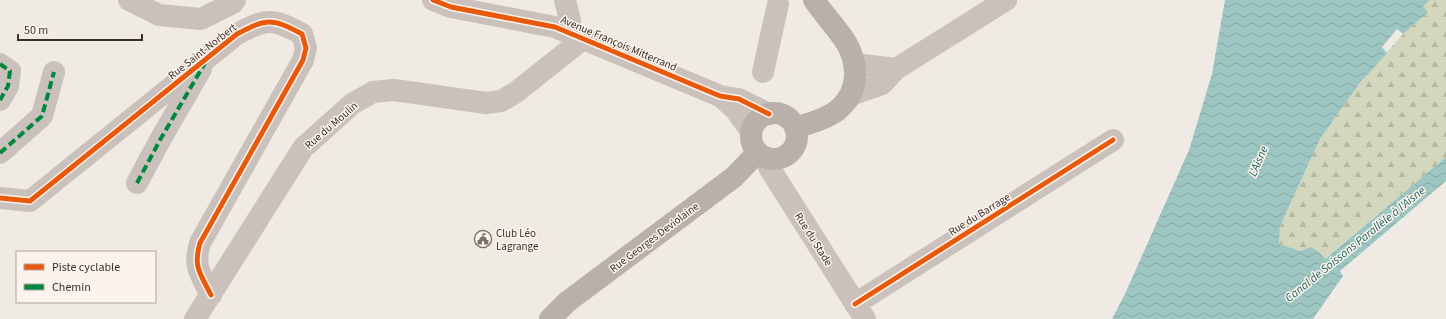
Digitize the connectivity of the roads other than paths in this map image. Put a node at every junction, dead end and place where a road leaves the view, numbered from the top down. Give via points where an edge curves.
1 (129, 0) edge
2 (235, 0) edge
3 (433, 0) edge
4 (565, 0) edge
5 (814, 0) edge
6 (1006, 0) edge
7 (778, 4) dead end
8 (575, 35) junction
9 (208, 58) junction
10 (0, 64) edge
11 (854, 64) junction
12 (896, 69) junction
13 (54, 72) dead end
14 (763, 72) dead end
15 (850, 95) junction
16 (720, 96) junction
17 (0, 100) edge
18 (769, 114) junction
19 (795, 128) junction
20 (751, 131) junction
21 (1113, 140) dead end
22 (0, 153) edge
23 (761, 155) junction
24 (138, 183) dead end
25 (0, 198) edge
26 (211, 295) junction
27 (860, 311) edge
28 (195, 319) edge
29 (550, 319) edge

1 - 2 street via 159,15 201,19 234,3
3 - 8 street, Avenue François Mitterrand via 451,7 555,27
4 - 8 street
5 - 11 main road via 846,44
6 - 12 street
7 - 14 street
8 - 16 street, Avenue François Mitterrand
8 - 26 street, Rue du Moulin via 515,93 501,101 486,103 394,90 373,92 352,104 303,148
9 - 24 street, Rue Saint-Norbert
9 - 25 street, Rue Saint-Norbert via 30,201
9 - 26 street, Rue Saint-Norbert via 237,34 257,24 275,21 302,34 306,48 303,60 200,243 196,264
10 - 17 street via 10,71 8,86
11 - 12 street
11 - 15 main road via 855,83
12 - 15 street via 882,84
13 - 22 street via 42,116
15 - 19 main road via 842,107 819,120
16 - 18 street, Avenue François Mitterrand via 739,99
16 - 20 street, Avenue François Mitterrand via 735,109
18 - 19 main road via 788,118
18 - 20 main road via 758,120
19 - 23 main road via 796,141 790,153 774,160
20 - 23 main road via 751,139
21 - 27 street, Rue du Barrage
23 - 27 street, Rue du Stade
23 - 29 main road, Rue Georges Deviolaine via 567,302
26 - 28 street, Rue du Moulin

